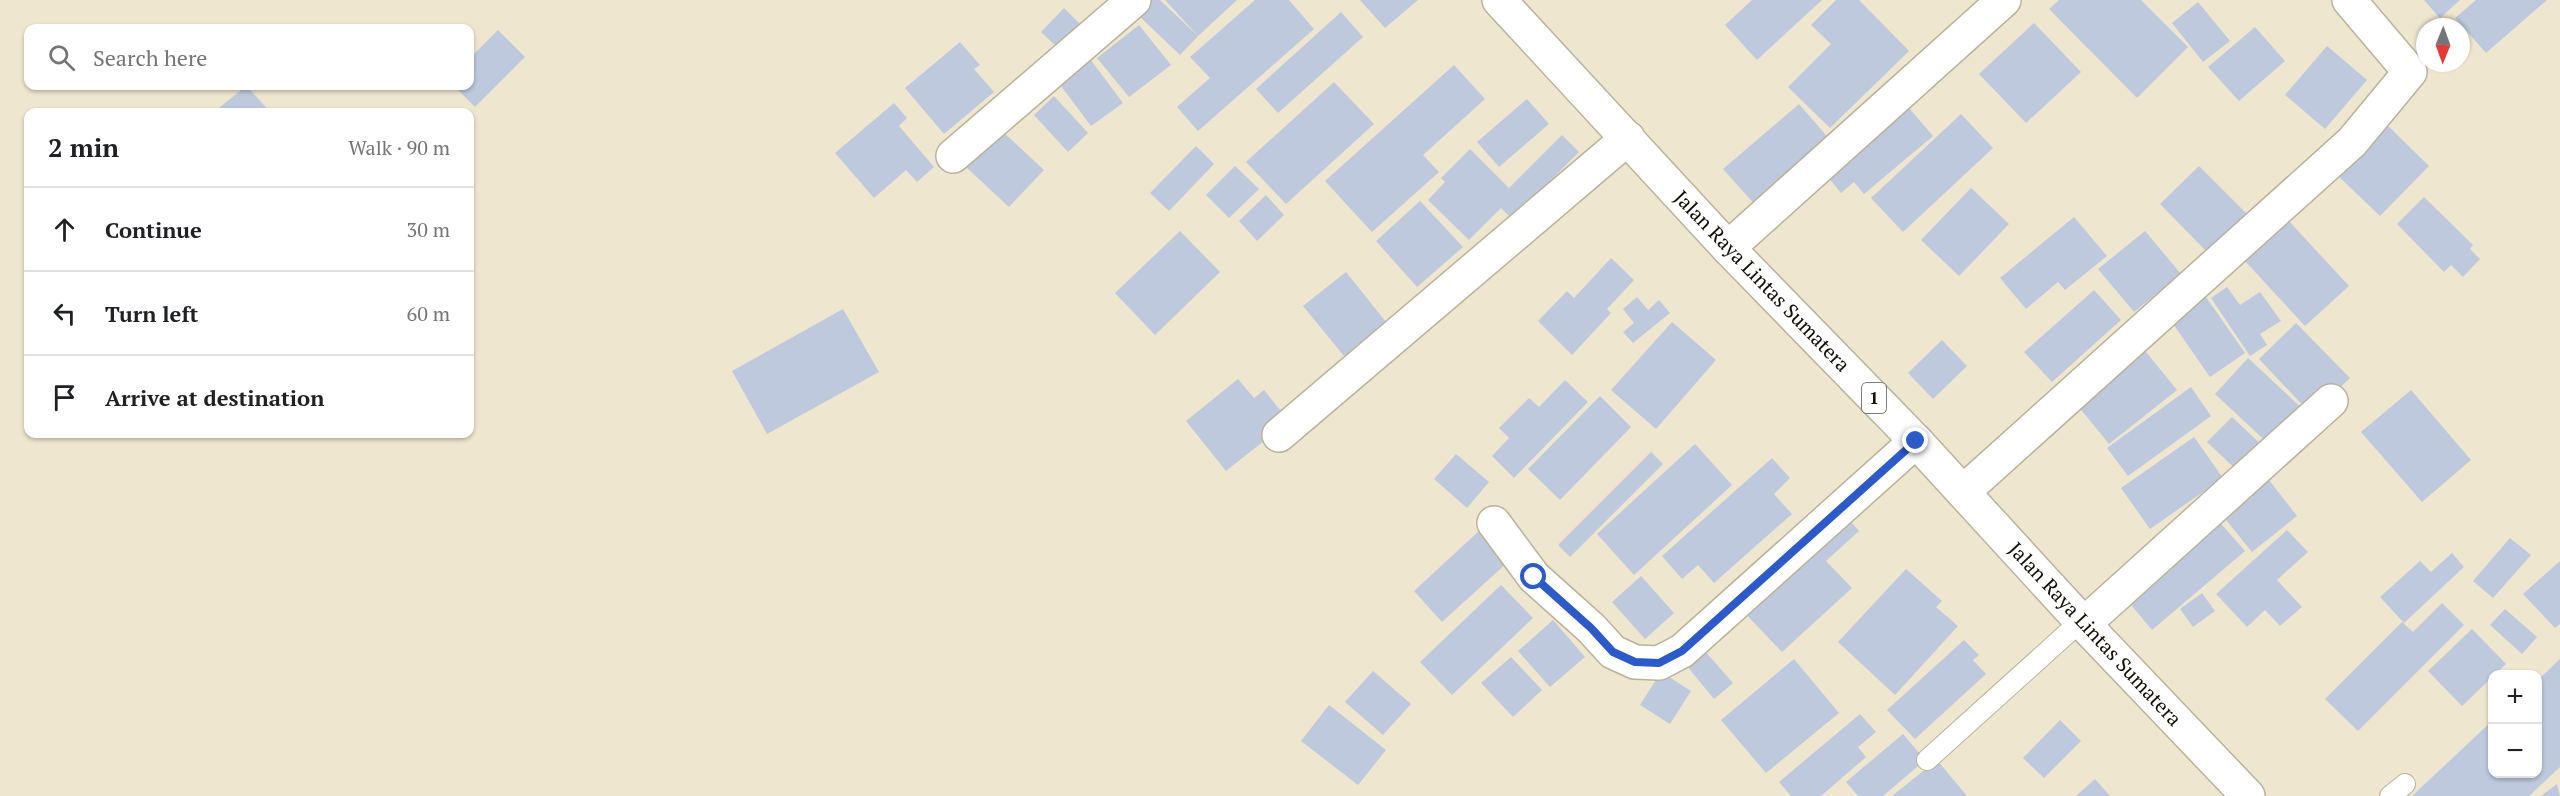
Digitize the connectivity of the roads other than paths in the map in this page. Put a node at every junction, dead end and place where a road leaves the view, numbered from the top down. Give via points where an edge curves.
1 (1134, 0) edge
2 (1499, 0) edge
3 (2004, 0) edge
4 (2349, 0) edge
5 (1628, 138) junction
6 (953, 156) dead end
7 (1728, 248) junction
8 (2331, 401) dead end
9 (1279, 435) dead end
10 (1916, 441) junction
11 (1963, 492) junction
12 (1494, 523) dead end
13 (2082, 623) junction
14 (1927, 760) dead end
15 (2248, 796) edge

1 - 6 main road
2 - 5 main road, Jalan Raya Lintas Sumatera / 1
3 - 7 main road
4 - 11 main road via 2410,72 2352,142
5 - 7 main road, Jalan Raya Lintas Sumatera / 1
5 - 9 main road
7 - 10 main road, Jalan Raya Lintas Sumatera / 1
8 - 13 main road
10 - 11 main road, Jalan Raya Lintas Sumatera / 1
10 - 12 main road via 1682,651 1659,663 1635,662 1613,652 1534,577
11 - 13 main road, Jalan Raya Lintas Sumatera / 1
13 - 14 lane
13 - 15 main road, Jalan Raya Lintas Sumatera / 1

